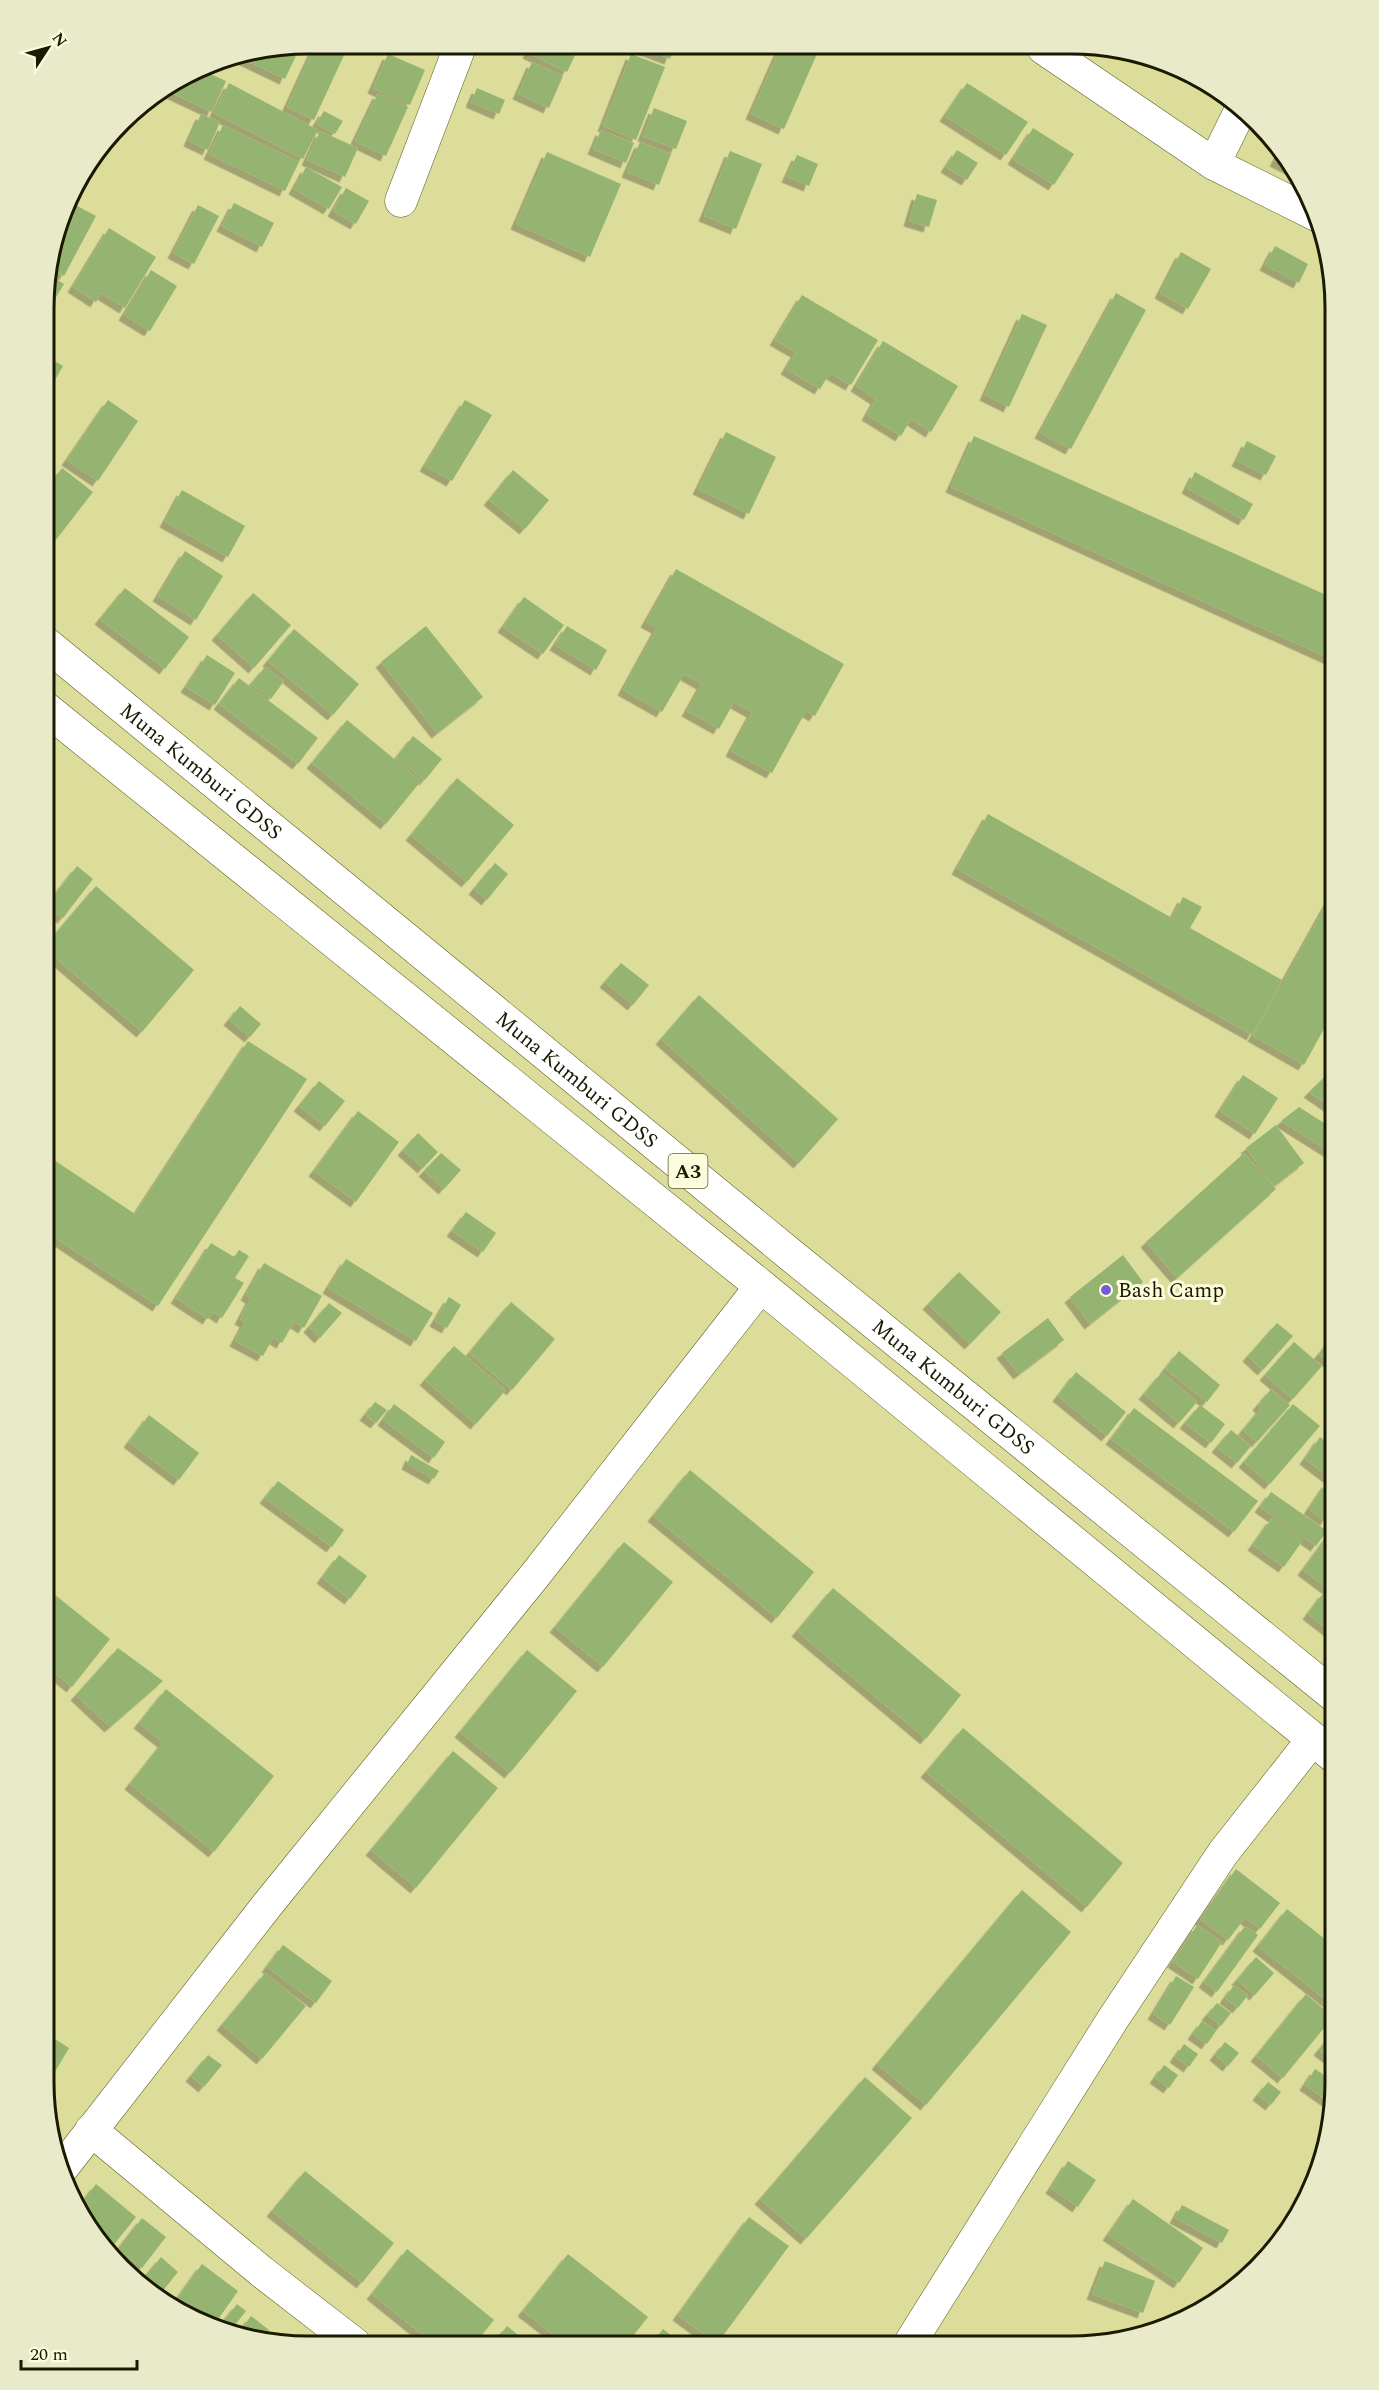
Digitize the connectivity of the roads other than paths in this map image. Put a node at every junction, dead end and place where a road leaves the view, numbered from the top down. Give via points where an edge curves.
1 (454, 54) edge
2 (1052, 54) edge
3 (1237, 116) edge
4 (1214, 164) junction
5 (401, 201) dead end
6 (1305, 210) edge
7 (54, 650) edge
8 (54, 721) edge
9 (761, 1286) junction
10 (1325, 1688) edge
11 (1324, 1748) edge
12 (91, 2130) junction
13 (67, 2162) edge
14 (345, 2336) edge
15 (914, 2336) edge

1 - 5 street
2 - 4 street
3 - 4 street
4 - 6 street
7 - 10 highway, Muna Kumburi GDSS / A3
8 - 9 highway, Muna Kumburi GDSS / A3
9 - 11 highway, Muna Kumburi GDSS / A3
9 - 12 street
11 - 15 street via 1223,1853 1113,2019
12 - 13 street
12 - 14 street

